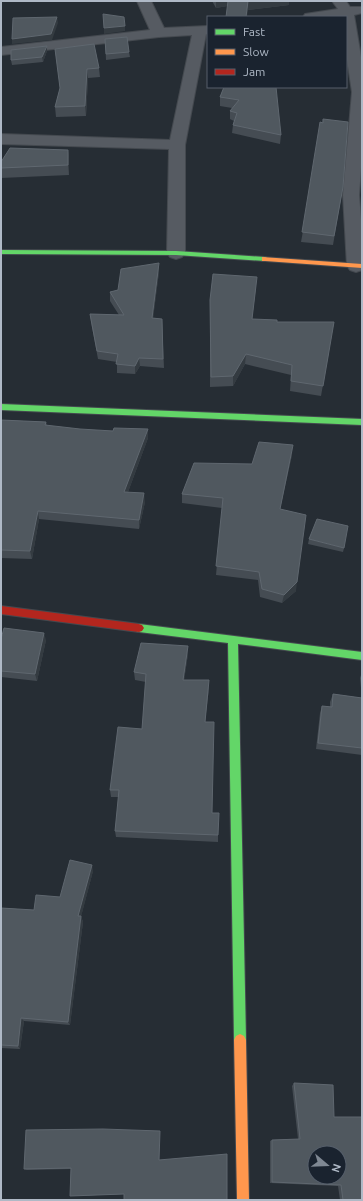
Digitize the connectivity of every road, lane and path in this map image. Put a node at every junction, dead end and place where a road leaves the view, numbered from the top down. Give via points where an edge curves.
1 (144, 1) edge
2 (349, 8) edge
3 (314, 16) edge
4 (204, 31) edge
5 (159, 34) junction
6 (1, 51) edge
7 (1, 139) edge
8 (177, 145) junction
9 (1, 252) edge
10 (176, 252) junction
11 (359, 266) edge
12 (1, 407) edge
13 (362, 422) edge
14 (1, 610) edge
15 (233, 641) junction
16 (362, 656) edge
17 (244, 1200) edge

1 - 5 street
2 - 3 street
2 - 11 street via 359,92 351,194
4 - 5 street
4 - 8 street
5 - 6 street
7 - 8 street
8 - 10 street
9 - 10 street
10 - 11 street
12 - 13 street
14 - 15 street
15 - 16 street
15 - 17 street

